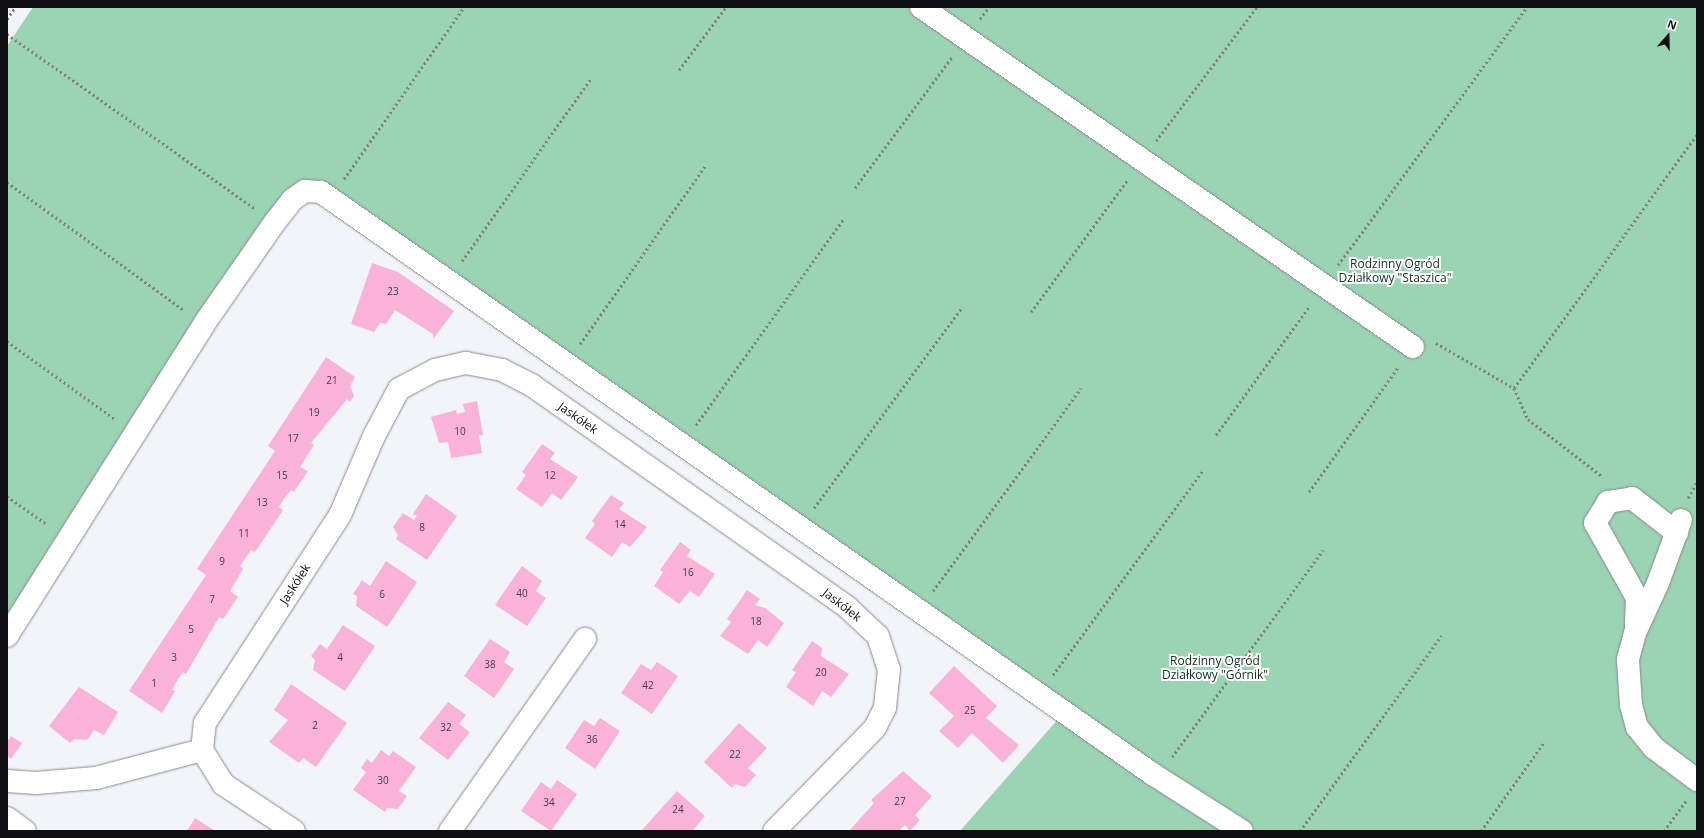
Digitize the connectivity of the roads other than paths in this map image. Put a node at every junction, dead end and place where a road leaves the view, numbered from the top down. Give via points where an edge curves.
1 (921, 7) edge
2 (1413, 347) road end
3 (1636, 632) junction
4 (7, 636) edge
5 (585, 639) dead end
6 (202, 750) junction
7 (7, 781) edge
8 (1693, 788) edge
9 (7, 818) edge
10 (25, 831) edge
11 (294, 831) edge
12 (450, 831) edge
13 (774, 831) edge
14 (1242, 831) edge

1 - 2 street
3 - 3 street via 1637,598 1595,523 1608,502 1632,498 1679,526
3 - 8 street via 1628,660 1631,705 1637,727
4 - 14 street via 204,324 275,222 292,200 305,192 320,192 446,282 683,443 1157,777
5 - 12 street
6 - 7 street via 96,778 36,783
6 - 11 street via 223,784
6 - 13 street, Jaskółek via 205,723 340,514 374,436 399,389 435,370 466,363 502,370 534,386 847,607 878,636 889,669 885,708 875,728
9 - 10 street

